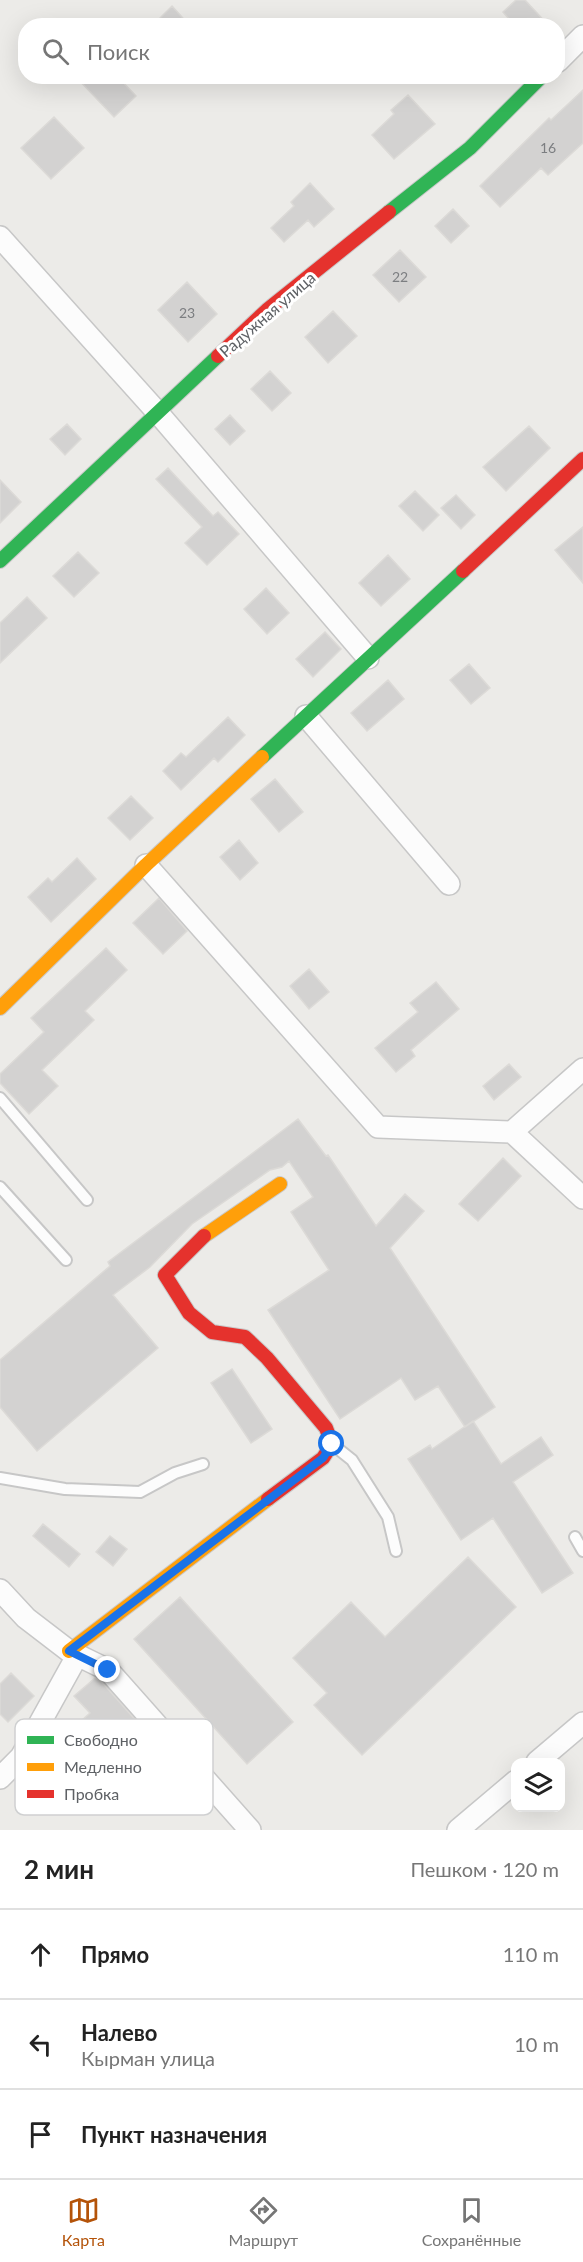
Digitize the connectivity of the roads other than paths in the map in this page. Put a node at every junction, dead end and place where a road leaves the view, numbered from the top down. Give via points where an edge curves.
1 (583, 36) edge
2 (565, 54) edge
3 (534, 84) edge
4 (0, 237) edge
5 (158, 413) junction
6 (583, 459) edge
7 (0, 561) edge
8 (368, 658) junction
9 (306, 716) junction
10 (146, 865) junction
11 (449, 884) dead end
12 (0, 1008) edge
13 (583, 1069) edge
14 (0, 1098) edge
15 (512, 1132) junction
16 (280, 1184) dead end
17 (0, 1187) edge
18 (583, 1197) edge
19 (87, 1200) dead end
20 (66, 1260) dead end
21 (332, 1444) junction
22 (203, 1464) dead end
23 (0, 1478) edge
24 (574, 1537) dead end
25 (396, 1551) dead end
26 (583, 1551) edge
27 (0, 1590) edge
28 (73, 1653) junction
29 (40, 1719) edge
30 (151, 1719) edge
31 (583, 1723) edge
32 (542, 1758) edge
33 (15, 1763) edge
34 (0, 1778) edge
35 (511, 1785) edge
36 (213, 1788) edge
37 (250, 1830) edge
38 (458, 1830) edge

1 - 2 street
3 - 5 street, Радужная улица via 470,148 267,310
4 - 5 street
5 - 7 street, Радужная улица
5 - 8 street
6 - 8 street
8 - 9 street
9 - 10 street
9 - 11 street
10 - 12 street
10 - 15 street via 378,1127
13 - 15 street
14 - 19 lane
15 - 18 street
16 - 21 street via 202,1238 165,1275 189,1313 212,1332 244,1337 267,1358 326,1428
17 - 20 lane
21 - 25 lane via 351,1460 388,1517
21 - 28 street via 323,1458
22 - 23 lane via 175,1473 140,1492 65,1489
24 - 26 lane
27 - 28 street via 26,1618
28 - 29 street
28 - 30 street via 108,1670
31 - 32 street
33 - 34 street
35 - 38 street
36 - 37 street

